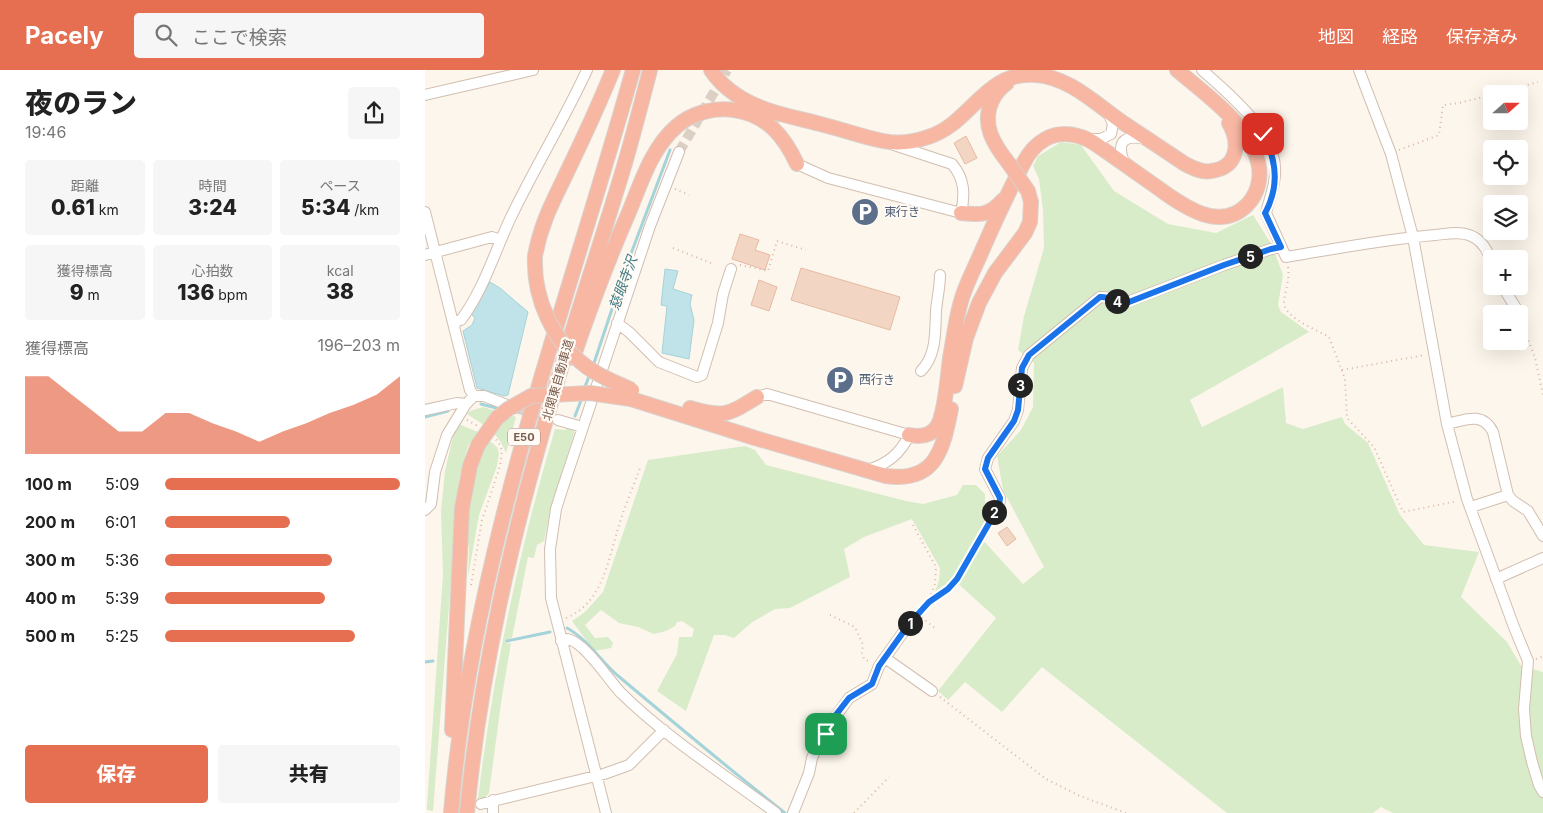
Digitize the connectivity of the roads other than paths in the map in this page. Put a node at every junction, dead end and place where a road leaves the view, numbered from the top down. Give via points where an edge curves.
1 (533, 70) edge
2 (587, 70) edge
3 (613, 70) edge
4 (633, 70) edge
5 (651, 70) edge
6 (711, 70) edge
7 (1177, 70) edge
8 (1201, 70) edge
9 (1359, 70) edge
10 (1026, 74) junction
11 (425, 94) edge
12 (1220, 107) junction
13 (1107, 112) junction
14 (1088, 139) junction
15 (1147, 139) junction
16 (883, 141) junction
17 (679, 152) tunnel mouth
18 (797, 164) joint
19 (1126, 165) junction
20 (1006, 196) junction
21 (425, 212) edge
22 (961, 213) junction
23 (1413, 237) junction
24 (500, 240) junction
25 (1281, 247) junction
26 (1488, 250) edge
27 (430, 253) edge
28 (731, 269) road end
29 (940, 275) dead end
30 (453, 322) junction
31 (617, 323) junction
32 (921, 371) dead end
33 (632, 394) junction
34 (474, 396) junction
35 (757, 397) joint
36 (466, 404) junction
37 (550, 405) junction
38 (519, 409) tunnel mouth
39 (425, 410) edge
40 (558, 420) tunnel mouth
41 (1447, 424) junction
42 (582, 427) junction
43 (909, 435) junction
44 (867, 470) junction
45 (1508, 496) junction
46 (1469, 503) junction
47 (425, 510) edge
48 (989, 520) road end
49 (1543, 536) edge
50 (1543, 558) edge
51 (1496, 579) junction
52 (909, 624) road end
53 (561, 641) junction
54 (882, 662) junction
55 (932, 691) road end
56 (664, 730) junction
57 (596, 776) junction
58 (1543, 792) edge
59 (493, 800) junction
60 (481, 804) dead end
61 (450, 813) edge
62 (467, 813) edge
63 (493, 813) edge
64 (606, 813) edge
65 (776, 813) edge
66 (793, 813) edge

1 - 11 street
2 - 24 street
3 - 33 highway, bridge via 545,218 535,256 535,282 563,343 587,368
4 - 61 highway, 北関東自動車道 / E50 via 529,416 491,559 466,688
5 - 37 highway, 北関東自動車道 / E50
6 - 16 highway via 735,94 767,109
7 - 12 highway
8 - 25 street via 1228,92 1270,146 1276,174 1265,213
9 - 23 street via 1391,154
10 - 13 highway via 1061,81
10 - 16 highway via 995,85 956,121 928,138
10 - 44 highway, bridge via 995,94 987,123 994,143 1028,191 1031,212 1025,232 986,288 972,320 960,360 943,445 926,469 908,477 886,476
12 - 15 highway via 1234,132 1237,147 1231,160 1219,169 1211,172 1194,169
12 - 19 highway via 1241,129 1258,162 1256,192 1239,211 1221,217 1203,215
13 - 14 street via 1113,124 1111,134 1101,139
13 - 15 highway
14 - 19 highway
14 - 20 highway via 1067,134 1042,140 1028,154
15 - 19 street via 1124,140 1120,150
16 - 22 street via 952,164 964,189
17 - 31 street
18 - 22 street via 828,178
18 - 37 highway via 775,129 747,112 731,109 708,111 676,126 650,164 606,265 571,366
20 - 22 highway via 987,213
20 - 43 highway via 963,294 937,427 924,436
21 - 27 street
23 - 25 street via 1286,257
23 - 26 street via 1459,233 1470,235
23 - 41 street
24 - 27 street via 492,237
24 - 30 street via 467,312 461,320
25 - 48 street via 1129,302 1100,297 1029,355 1022,368 1014,421 988,458 985,469 1000,498 999,506
27 - 30 street
28 - 31 street via 702,375 697,377 659,362
29 - 32 street via 933,351 929,364
30 - 34 street
31 - 42 street
33 - 35 highway via 716,415 727,414
33 - 44 highway via 755,438
33 - 61 highway, bridge via 531,396 497,418 479,444 462,508
34 - 36 street
34 - 38 street via 484,396
35 - 43 street via 767,394
36 - 39 street
36 - 47 street via 442,446 431,504
37 - 62 highway, 北関東自動車道 / E50 via 491,638
40 - 42 street
41 - 45 street via 1472,418 1480,419 1489,426
41 - 46 street
42 - 53 street via 556,509 550,549 551,598
43 - 44 street via 904,446 887,462
45 - 46 street
45 - 49 street via 1528,511
46 - 51 street
50 - 51 street
51 - 58 street via 1528,661 1524,709 1526,736
52 - 54 street
53 - 56 street via 568,639 580,644 611,682
53 - 57 street
54 - 55 street
54 - 66 street via 872,684 849,698 835,716 812,758
56 - 57 street via 629,765
56 - 65 street
57 - 59 street
57 - 64 street
59 - 60 street
59 - 63 street

